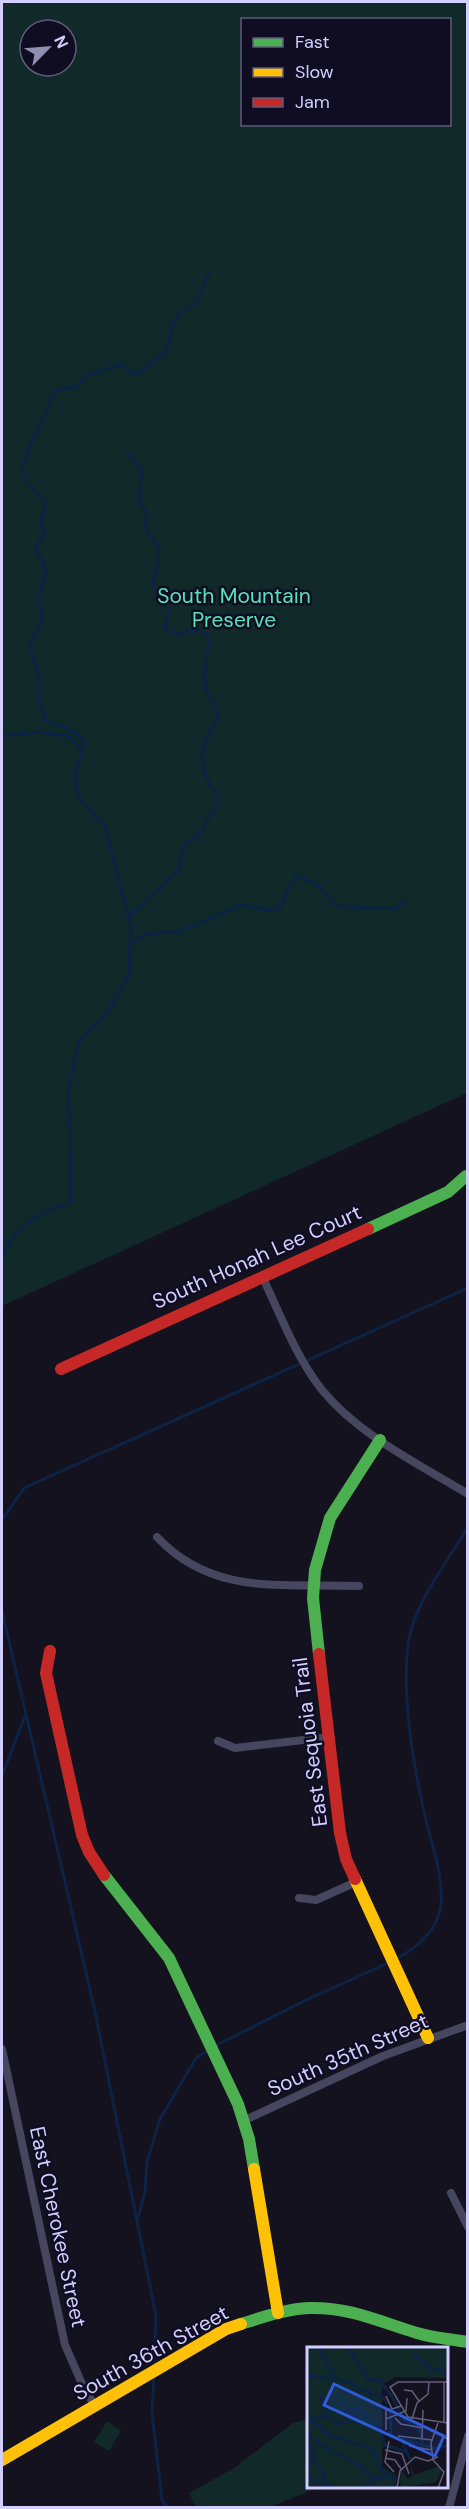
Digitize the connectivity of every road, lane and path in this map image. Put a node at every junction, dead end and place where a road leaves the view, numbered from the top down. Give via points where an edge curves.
1 (466, 1176) edge
2 (262, 1276) junction
3 (61, 1369) dead end
4 (380, 1440) junction
5 (468, 1494) edge
6 (157, 1537) dead end
7 (314, 1584) junction
8 (359, 1586) dead end
9 (50, 1651) dead end
10 (330, 1737) junction
11 (218, 1741) dead end
12 (356, 1882) junction
13 (299, 1898) dead end
14 (468, 2025) edge
15 (428, 2038) junction
16 (2, 2049) edge
17 (243, 2121) junction
18 (452, 2193) dead end
19 (468, 2227) edge
20 (278, 2313) junction
21 (468, 2342) edge
22 (95, 2406) junction
23 (468, 2436) edge
24 (2, 2460) edge
25 (449, 2508) edge

1 - 2 street, South Honah Lee Court via 448,1192
2 - 3 street, South Honah Lee Court
2 - 4 street via 299,1354 321,1388 341,1411
4 - 5 street
4 - 7 street, East Sequoia Trail via 330,1518
6 - 7 street via 185,1563 209,1575 232,1581
7 - 8 street
7 - 10 street, East Sequoia Trail
9 - 17 street via 46,1673 82,1835 108,1881 169,1958
10 - 11 street via 235,1748
10 - 12 street, East Sequoia Trail via 340,1833
12 - 13 street via 316,1900
12 - 15 street, East Sequoia Trail
14 - 15 street, South 35th Street
15 - 17 street, South 35th Street
16 - 22 street, East Cherokee Street via 65,2344
17 - 20 street
18 - 19 street
20 - 21 street, South 36th Street via 338,2309 419,2334
20 - 22 street, South 36th Street via 226,2329
22 - 24 street, South 36th Street
23 - 25 street

